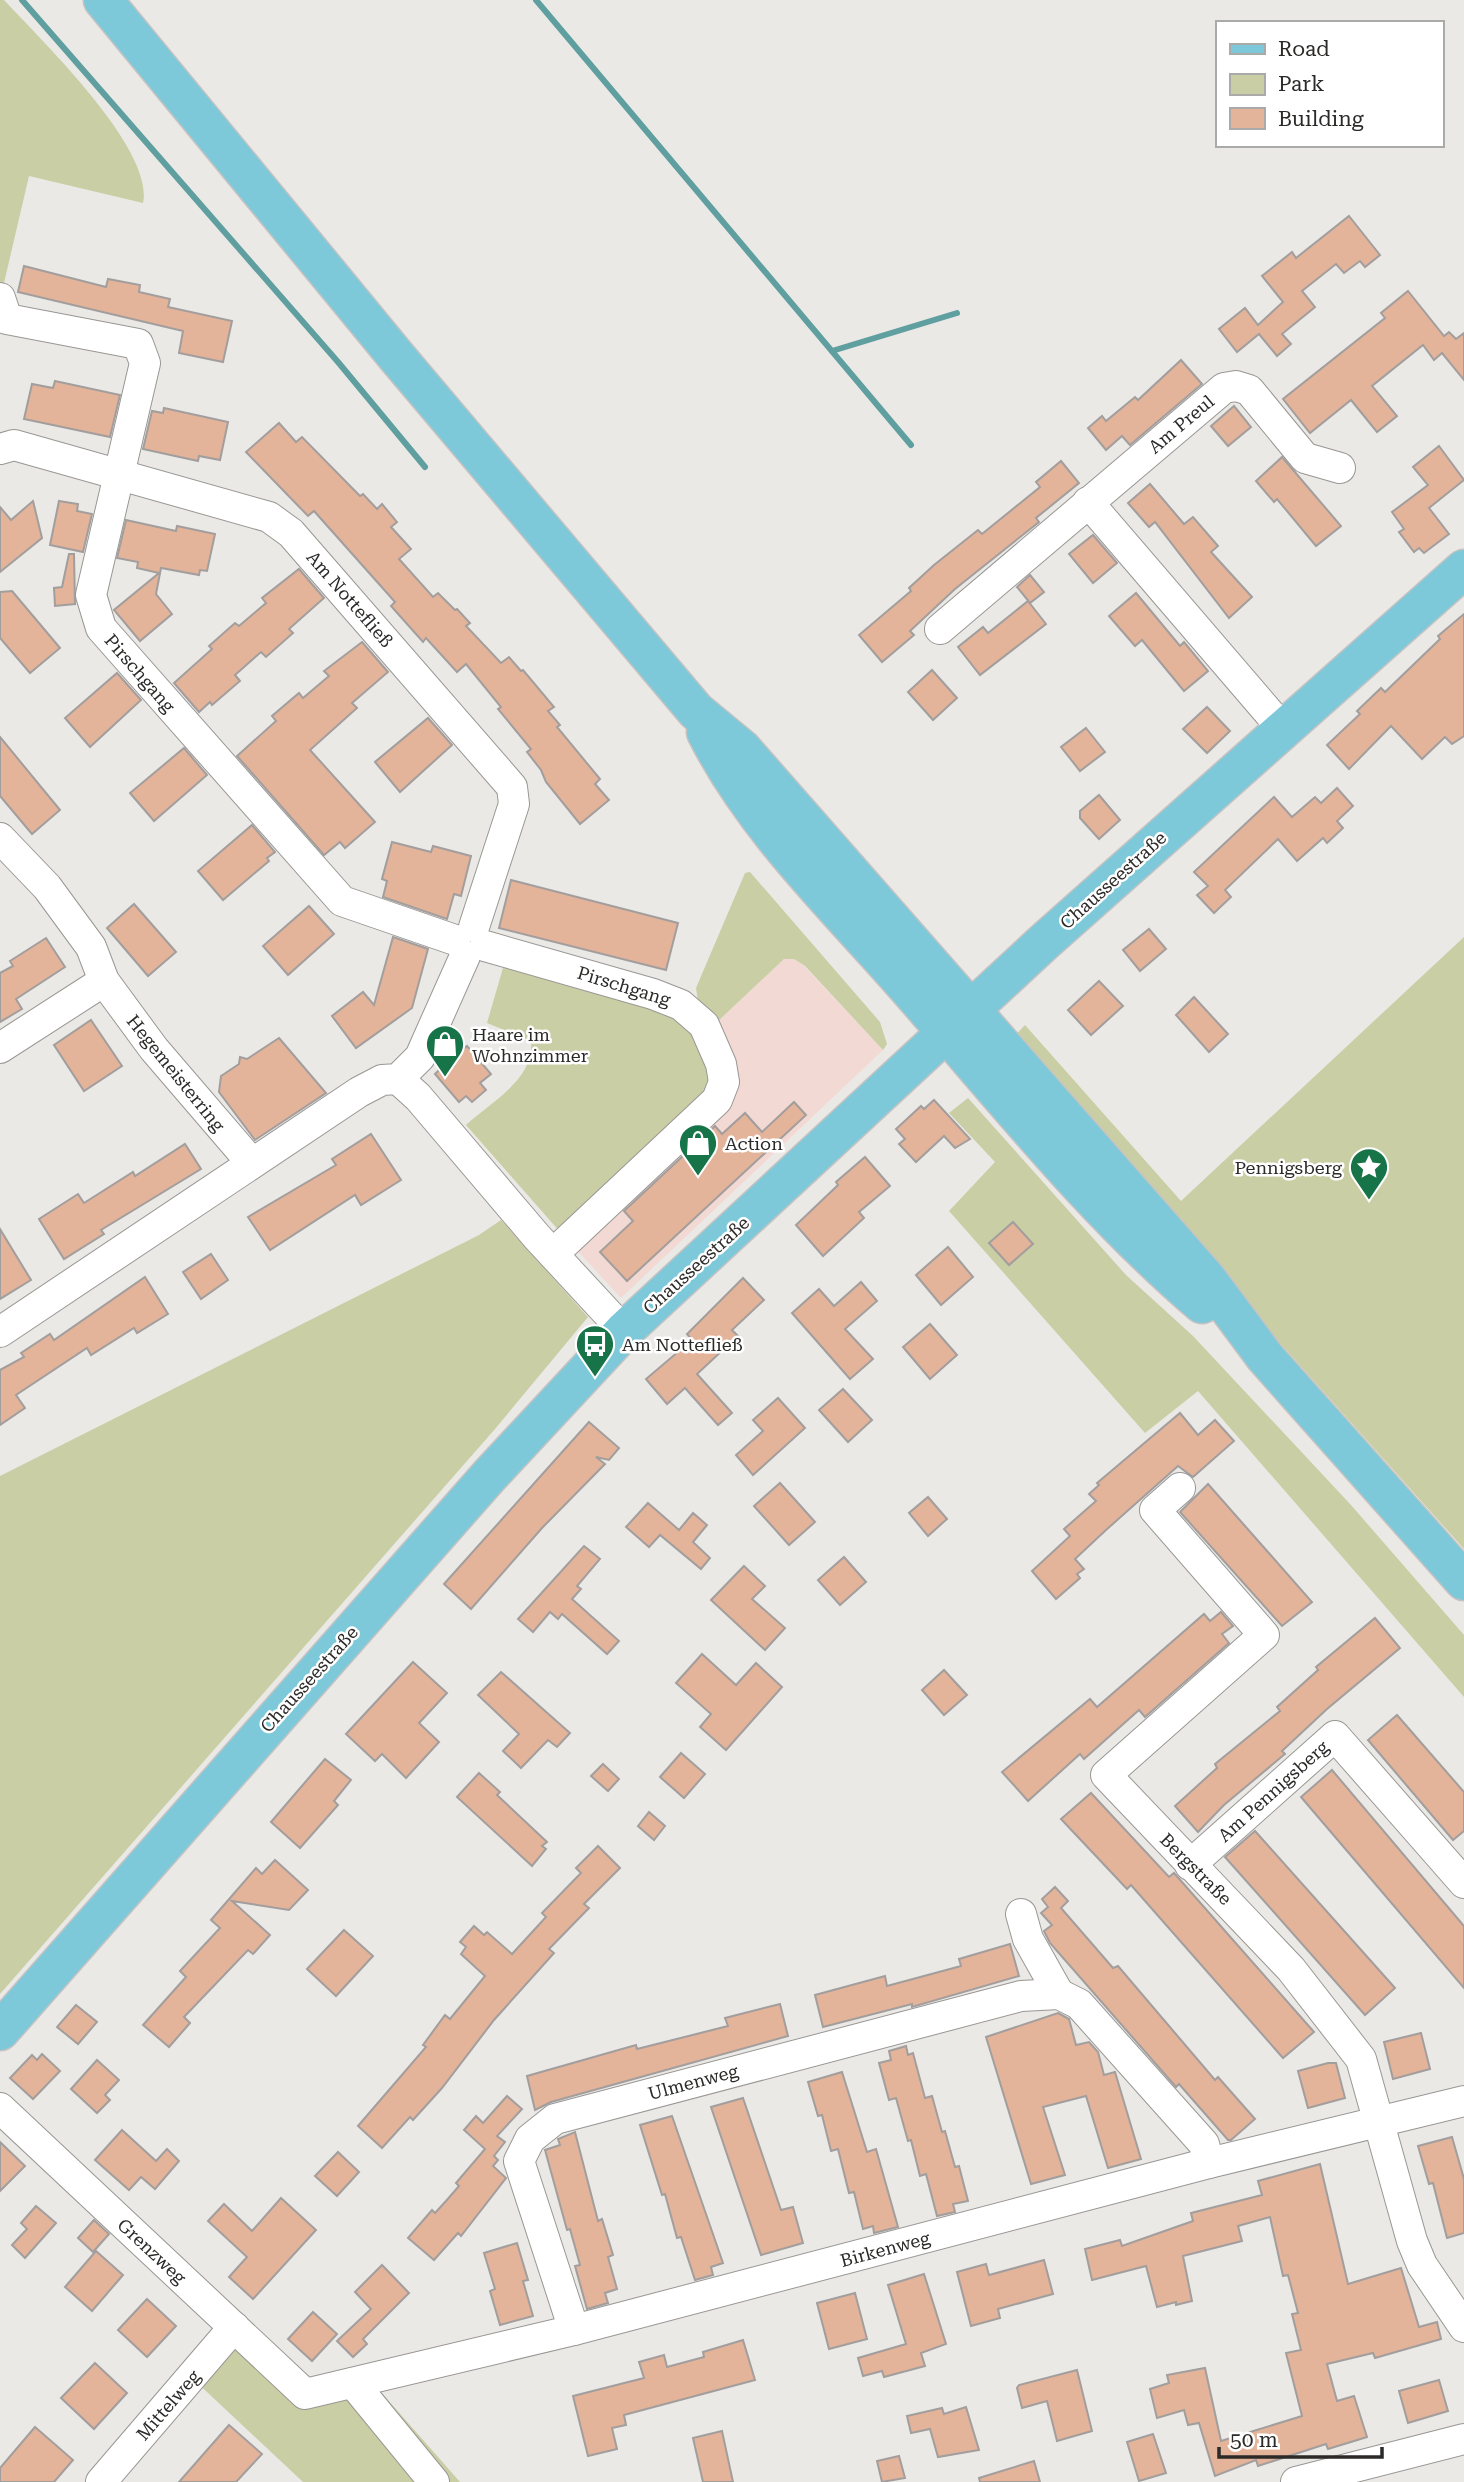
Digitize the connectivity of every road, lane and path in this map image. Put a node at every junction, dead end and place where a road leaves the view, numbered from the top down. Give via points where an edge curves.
1 (103, 0) edge
2 (0, 298) edge
3 (0, 449) edge
4 (1340, 468) dead end
5 (121, 473) junction
6 (1088, 502) junction
7 (1464, 569) edge
8 (940, 629) dead end
9 (1282, 728) junction
10 (0, 838) edge
11 (470, 942) junction
12 (104, 981) junction
13 (959, 1021) junction
14 (0, 1048) edge
15 (398, 1079) junction
16 (251, 1162) junction
17 (553, 1254) junction
18 (624, 1331) junction
19 (0, 1332) edge
20 (1180, 1488) dead end
21 (1464, 1581) edge
22 (1190, 1865) junction
23 (1464, 1884) edge
24 (1021, 1914) dead end
25 (1059, 1994) junction
26 (0, 2031) edge
27 (1464, 2101) edge
28 (0, 2108) edge
29 (1380, 2122) junction
30 (1209, 2163) junction
31 (234, 2327) junction
32 (1464, 2327) edge
33 (574, 2330) junction
34 (353, 2383) junction
35 (305, 2394) joint
36 (1464, 2439) edge
37 (101, 2482) edge
38 (435, 2482) edge
39 (1296, 2482) edge

1 - 13 main road via 696,711 723,766 747,800
2 - 5 street, Pirschgang via 7,318 138,344 145,363
3 - 5 street, Am Nottefließ via 14,445
4 - 6 street, Am Preul via 1306,457 1249,390 1236,386 1224,388
5 - 11 street, Pirschgang via 91,596 101,628 342,901
5 - 11 street, Am Nottefließ via 269,517 291,533 512,787 514,804
6 - 8 street, Am Preul
6 - 9 street
7 - 9 main road, Chausseestraße
9 - 13 main road, Chausseestraße
10 - 12 street, Hegemeisterring via 47,887 91,947
11 - 15 street, Am Nottefließ via 420,1057
11 - 17 street, Pirschgang via 681,1004 704,1025 721,1064 724,1082 717,1100
12 - 14 street
12 - 16 street, Hegemeisterring via 154,1049
13 - 18 main road, Chausseestraße
13 - 21 main road via 1207,1279 1265,1357
15 - 16 street via 382,1080 359,1092
15 - 17 street
16 - 19 street
17 - 18 street
18 - 26 main road, Chausseestraße via 489,1476
20 - 22 street, Bergstraße via 1155,1510 1264,1635 1105,1775
22 - 23 street, Am Pennigsberg via 1335,1736
22 - 29 street, Bergstraße via 1212,1883 1334,2021 1361,2059
24 - 25 street via 1028,1939
25 - 30 street via 1079,2004 1204,2144
25 - 33 street, Ulmenweg via 1021,1996 555,2119 530,2139 519,2161
27 - 29 street, Birkenweg
28 - 31 street, Grenzweg
29 - 30 street, Birkenweg
29 - 32 street, Bergstraße via 1412,2241
30 - 33 street, Birkenweg
31 - 35 street, Grenzweg
31 - 37 street, Mittelweg
33 - 34 street, Birkenweg
34 - 35 street, Birkenweg
34 - 38 street
36 - 39 street

